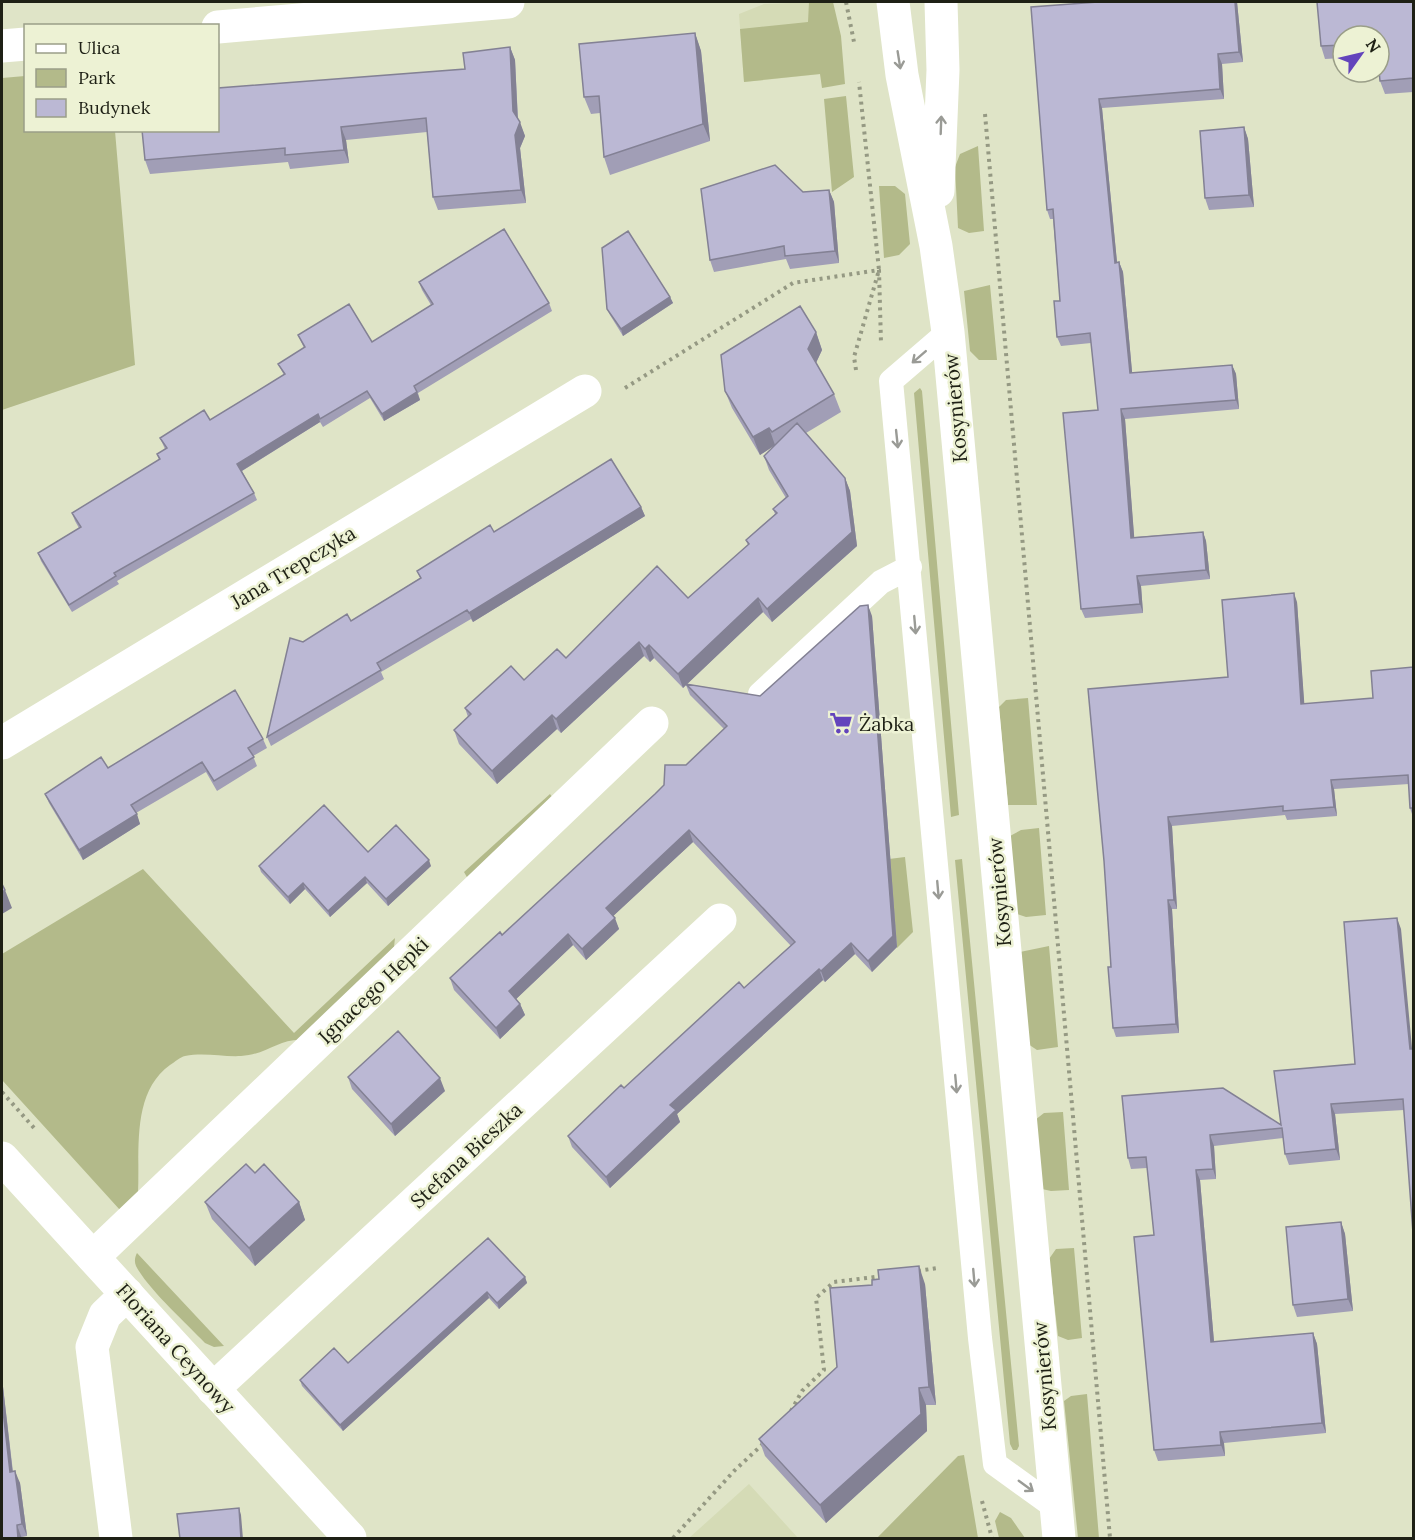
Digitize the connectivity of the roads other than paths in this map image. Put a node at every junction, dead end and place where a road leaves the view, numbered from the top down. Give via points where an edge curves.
1 (508, 2) edge
2 (893, 2) edge
3 (941, 2) edge
4 (219, 27) edge
5 (24, 44) edge
6 (2, 46) edge
7 (936, 246) junction
8 (948, 332) junction
9 (585, 391) road end
10 (910, 567) junction
11 (760, 694) edge
12 (652, 723) dead end
13 (2, 743) edge
14 (720, 920) dead end
15 (2, 1158) edge
16 (93, 1257) junction
17 (127, 1294) junction
18 (213, 1389) junction
19 (1058, 1523) edge
20 (116, 1539) edge
21 (350, 1539) edge

1 - 4 street
2 -> 7 street, Kosynierów via 902,75
7 -> 3 street, Kosynierów via 943,69
5 - 6 street
7 - 8 street, Kosynierów
8 -> 10 lane via 891,381
8 - 19 street, Kosynierów
9 - 13 street, Jana Trepczyka
10 - 11 lane via 881,582
10 -> 19 lane via 980,1338 995,1464
12 - 16 street, Ignacego Hepki
14 - 18 street, Stefana Bieszka
15 - 16 street, Floriana Ceynowy
16 - 17 street, Floriana Ceynowy
17 - 18 street, Floriana Ceynowy
17 - 20 street via 105,1316 92,1347
18 - 21 street, Floriana Ceynowy

